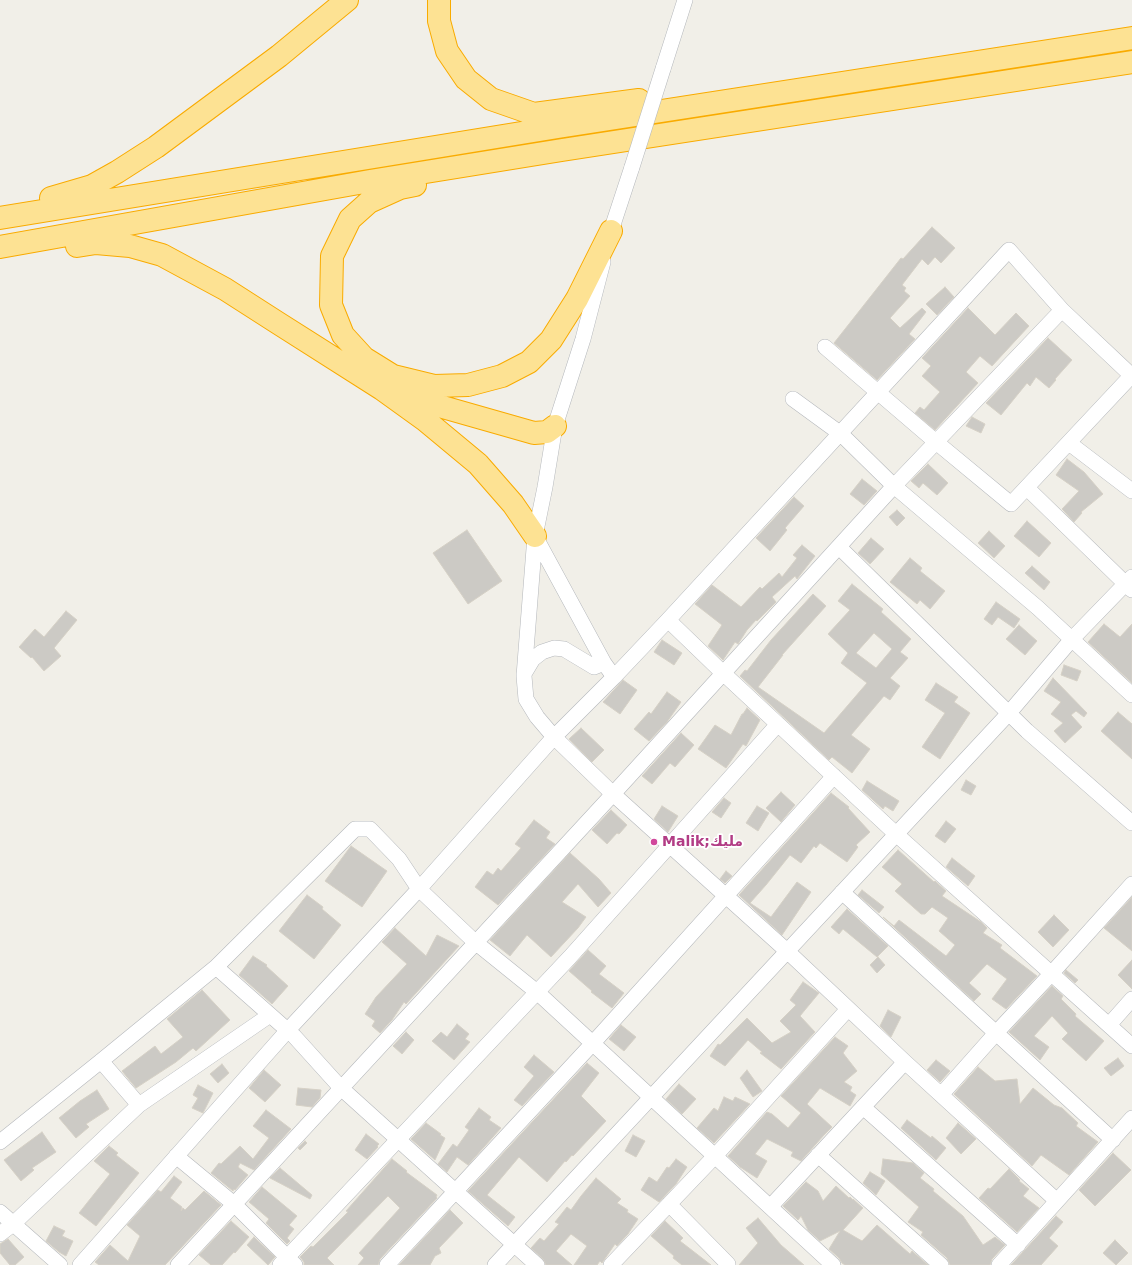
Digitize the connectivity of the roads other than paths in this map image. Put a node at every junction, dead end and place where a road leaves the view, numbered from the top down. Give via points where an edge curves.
1 (347, 0) edge
2 (439, 0) edge
3 (685, 0) edge
4 (1132, 38) edge
5 (1132, 62) edge
6 (914, 72) junction
7 (720, 125) junction
8 (0, 209) edge
9 (0, 218) edge
10 (611, 231) junction
11 (0, 247) edge
12 (0, 256) edge
13 (1062, 310) junction
14 (825, 347) dead end
15 (1132, 375) edge
16 (382, 389) junction
17 (879, 392) junction
18 (793, 399) dead end
19 (556, 426) junction
20 (841, 434) junction
21 (936, 442) junction
22 (1069, 443) junction
23 (894, 486) junction
24 (1027, 488) junction
25 (1132, 491) edge
26 (535, 536) junction
27 (839, 546) junction
28 (1130, 584) edge
29 (668, 620) junction
30 (1072, 639) junction
31 (604, 663) junction
32 (723, 673) junction
33 (524, 676) junction
34 (614, 678) junction
35 (1132, 695) edge
36 (1009, 713) junction
37 (778, 724) junction
38 (554, 738) junction
39 (834, 776) junction
40 (613, 794) junction
41 (1132, 823) edge
42 (896, 834) junction
43 (670, 845) junction
44 (1132, 884) edge
45 (419, 889) junction
46 (842, 892) junction
47 (726, 896) junction
48 (475, 942) junction
49 (787, 951) junction
50 (216, 966) junction
51 (1051, 974) junction
52 (537, 992) junction
53 (1132, 999) edge
54 (848, 1009) junction
55 (270, 1015) junction
56 (1108, 1025) junction
57 (288, 1030) junction
58 (996, 1033) junction
59 (593, 1044) junction
60 (1132, 1046) edge
61 (101, 1061) junction
62 (905, 1062) junction
63 (341, 1088) junction
64 (941, 1095) junction
65 (651, 1097) junction
66 (139, 1106) junction
67 (863, 1108) junction
68 (1132, 1118) edge
69 (398, 1139) junction
70 (1113, 1140) junction
71 (0, 1142) edge
72 (818, 1155) junction
73 (176, 1156) junction
74 (715, 1156) junction
75 (455, 1191) junction
76 (1057, 1201) junction
77 (234, 1204) junction
78 (669, 1204) junction
79 (770, 1207) junction
80 (0, 1212) edge
81 (13, 1224) junction
82 (0, 1234) edge
83 (515, 1244) junction
84 (1018, 1244) junction
85 (288, 1263) edge
86 (60, 1265) edge
87 (80, 1265) edge
88 (178, 1265) edge
89 (387, 1265) edge
90 (495, 1265) edge
91 (537, 1265) edge
92 (611, 1265) edge
93 (727, 1265) edge
94 (832, 1265) edge
95 (941, 1265) edge
96 (999, 1265) edge

1 - 8 highway via 279,56 156,147 116,172 92,186 62,196
2 - 6 highway via 439,20 447,51 466,79 491,99 534,114 633,100
3 - 10 street, bridge
4 - 6 highway
5 - 7 highway
6 - 9 highway
7 - 10 highway via 400,188 369,202 350,219 332,256 331,305 343,335 353,347 364,358 393,376 434,386 468,385 502,376 529,362 551,340 577,299
7 - 11 highway via 370,181
10 - 19 street via 583,339
12 - 16 highway via 96,243 130,246 162,255 225,289
13 - 15 street
13 - 17 street via 1009,250
13 - 21 street
14 - 17 street
15 - 22 street
16 - 19 highway via 534,433 547,432
16 - 26 highway via 425,420 478,464
17 - 20 street
17 - 21 street
18 - 20 street
19 - 26 street
20 - 23 street
20 - 29 street
21 - 23 street
21 - 24 street via 1011,504
22 - 24 street
22 - 25 street
23 - 27 street
23 - 30 street
24 - 28 street
26 - 31 street
26 - 33 street
27 - 32 street
27 - 36 street
28 - 30 street
29 - 32 street
29 - 34 street
30 - 35 street
30 - 36 street
31 - 33 street via 594,667 564,649 554,648 542,652 534,659
31 - 34 street
32 - 37 street
32 - 40 street
33 - 38 street via 526,699
34 - 38 street
36 - 41 street
36 - 42 street
37 - 39 street
37 - 43 street
38 - 40 street
38 - 45 street
39 - 42 street
39 - 47 street
40 - 43 street
40 - 48 street
42 - 46 street
42 - 51 street
43 - 47 street
43 - 52 street
44 - 51 street
45 - 48 street
45 - 50 street via 399,859 370,830 355,829
45 - 57 street
46 - 49 street
46 - 58 street
47 - 49 street
47 - 59 street
48 - 52 street
48 - 63 street
49 - 54 street
49 - 65 street
50 - 55 street
50 - 61 street
51 - 56 street
51 - 58 street
52 - 59 street
52 - 69 street
53 - 56 street
54 - 62 street
54 - 74 street
55 - 57 street
55 - 66 street
56 - 60 street
57 - 63 street
57 - 73 street
58 - 64 street
58 - 70 street
59 - 65 street
59 - 75 street
61 - 66 street
61 - 71 street
62 - 64 street
62 - 67 street
63 - 69 street
63 - 77 street
64 - 76 street
65 - 74 street
65 - 83 street
66 - 81 street
67 - 72 street
67 - 84 street
68 - 70 street
69 - 75 street
69 - 85 street
70 - 76 street
72 - 79 street
72 - 95 street
73 - 77 street
73 - 87 street
74 - 78 street
74 - 79 street
75 - 83 street
75 - 89 street
76 - 84 street
77 - 85 street
77 - 88 street
78 - 92 street
78 - 93 street
79 - 94 street
80 - 81 street
81 - 82 street
81 - 86 street
83 - 90 street
83 - 91 street
84 - 96 street

